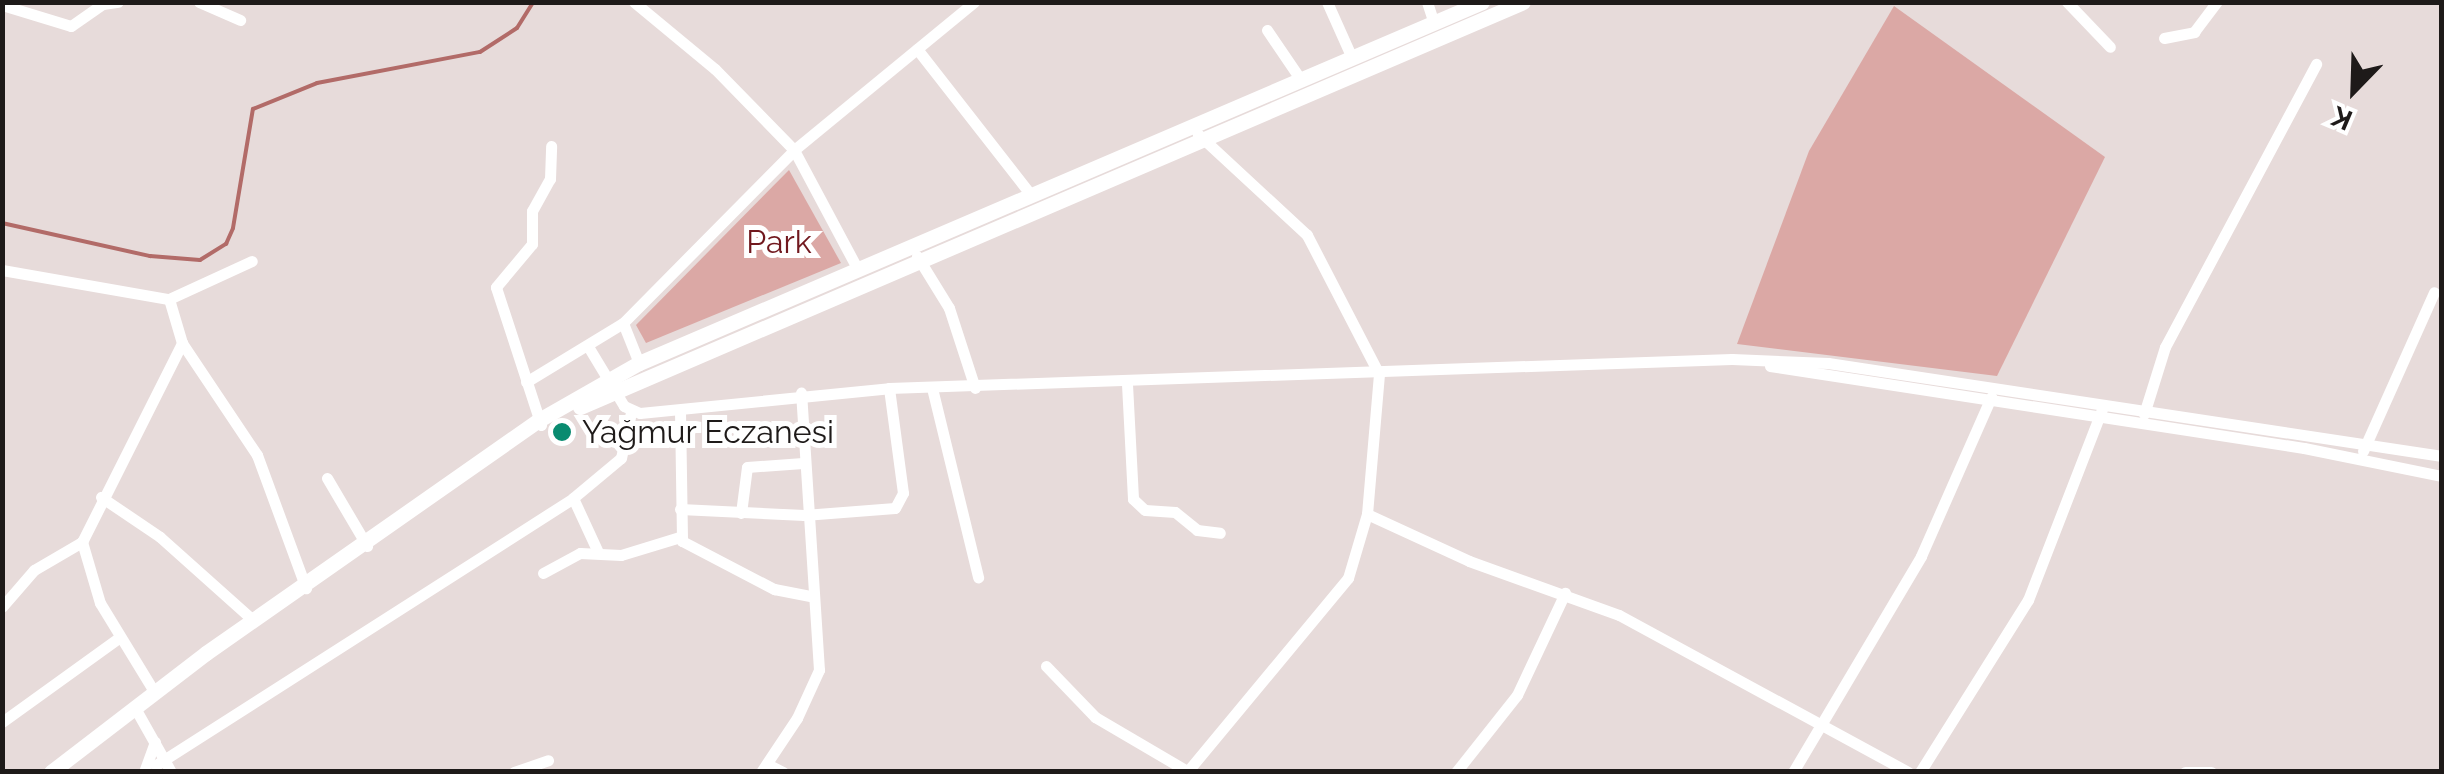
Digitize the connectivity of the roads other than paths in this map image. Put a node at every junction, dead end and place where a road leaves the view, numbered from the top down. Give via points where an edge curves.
1 (118, 2) edge
2 (199, 2) edge
3 (634, 2) edge
4 (974, 2) edge
5 (1327, 2) edge
6 (1427, 2) edge
7 (1482, 2) edge
8 (1523, 2) edge
9 (2068, 2) edge
10 (2217, 2) edge
11 (2, 6) edge
12 (240, 20) dead end
13 (1434, 23) junction
14 (1267, 30) dead end
15 (2164, 38) dead end
16 (2110, 47) dead end
17 (918, 49) junction
18 (1352, 58) junction
19 (2316, 64) dead end
20 (1301, 80) junction
21 (1193, 126) junction
22 (1202, 141) junction
23 (551, 146) dead end
24 (794, 150) junction
25 (1032, 195) junction
26 (910, 247) junction
27 (252, 261) dead end
28 (921, 262) junction
29 (2, 270) edge
30 (858, 270) junction
31 (2434, 292) dead end
32 (170, 299) junction
33 (623, 323) junction
34 (182, 343) junction
35 (589, 348) junction
36 (639, 363) junction
37 (1379, 374) junction
38 (526, 382) junction
39 (1127, 384) junction
40 (612, 385) junction
41 (888, 388) junction
42 (932, 388) junction
43 (975, 388) junction
44 (801, 393) junction
45 (1992, 394) junction
46 (2101, 410) junction
47 (680, 411) junction
48 (631, 412) junction
49 (2144, 416) junction
50 (540, 423) junction
51 (2364, 444) junction
52 (2442, 456) edge
53 (2362, 460) junction
54 (803, 463) junction
55 (2442, 476) edge
56 (327, 478) dead end
57 (101, 497) junction
58 (573, 498) junction
59 (680, 509) junction
60 (741, 513) junction
61 (804, 514) junction
62 (1367, 514) junction
63 (1220, 532) dead end
64 (680, 538) junction
65 (82, 542) junction
66 (367, 546) junction
67 (598, 552) junction
68 (543, 572) dead end
69 (978, 576) dead end
70 (306, 588) junction
71 (1566, 593) junction
72 (811, 596) junction
73 (2, 606) edge
74 (254, 622) junction
75 (117, 638) junction
76 (1046, 666) dead end
77 (154, 693) junction
78 (135, 708) junction
79 (2, 722) edge
80 (1819, 728) junction
81 (548, 760) dead end
82 (158, 762) edge
83 (764, 768) edge
84 (1187, 771) edge
85 (51, 772) edge
86 (514, 772) edge
87 (783, 772) edge
88 (1456, 772) edge
89 (1793, 772) edge
90 (1908, 772) edge
91 (1920, 772) edge
92 (2185, 772) edge
93 (2211, 772) edge

1 - 11 street via 103,4 71,26
2 - 12 street
3 - 24 street via 715,69
4 - 17 street
5 - 18 street
6 - 13 street
7 - 13 main road
8 - 22 main road
9 - 16 street
10 - 15 street via 2194,32
13 - 18 main road
14 - 20 street
17 - 24 street
17 - 25 street
18 - 20 main road
19 - 49 street via 2165,346
20 - 21 main road
21 - 22 street
21 - 25 main road
22 - 28 main road
22 - 37 street via 1307,236
23 - 38 street via 550,179 532,211 532,244 496,287
24 - 30 street
24 - 33 street
25 - 26 main road
26 - 28 street
26 - 30 main road
27 - 32 street
28 - 40 main road
28 - 43 street via 949,308
29 - 32 street
30 - 36 main road
31 - 51 street
32 - 34 street
33 - 35 street
33 - 36 street
34 - 57 street
34 - 70 street via 257,455
35 - 38 street
35 - 40 street
36 - 40 main road
37 - 39 street
37 - 45 street via 1732,358
37 - 62 street
38 - 50 street
39 - 43 street
39 - 63 street via 1133,499 1145,510 1175,512 1197,530
40 - 48 street
40 - 50 main road
41 - 42 street
41 - 44 street
41 - 61 street via 901,503 890,510
42 - 43 street
42 - 69 street
44 - 47 street
44 - 54 street
45 - 46 street
45 - 80 street via 1921,556
46 - 49 street
46 - 91 street via 2028,600
47 - 48 street
47 - 59 street
48 - 58 street via 621,458
49 - 51 street
49 - 53 street
50 - 66 main road
51 - 52 street
51 - 53 street
53 - 55 street
54 - 60 street via 747,467
54 - 61 street
56 - 66 street
57 - 65 street
57 - 74 street via 160,537
58 - 67 street
58 - 82 street
59 - 60 street
59 - 64 street
60 - 61 street
61 - 72 street
62 - 71 street via 1468,562
62 - 84 street via 1348,578
64 - 67 street via 621,555
64 - 72 street via 774,588
65 - 73 street via 34,570
65 - 75 street via 85,567
66 - 70 main road
67 - 68 street
70 - 74 main road
71 - 80 street
71 - 88 street via 1517,695
72 - 83 street via 819,670
74 - 77 main road
75 - 77 street
75 - 79 street
76 - 84 street via 1095,717
77 - 78 main road
78 - 82 street
78 - 85 main road
80 - 89 street
80 - 90 street
81 - 86 street
83 - 87 street
92 - 93 street

